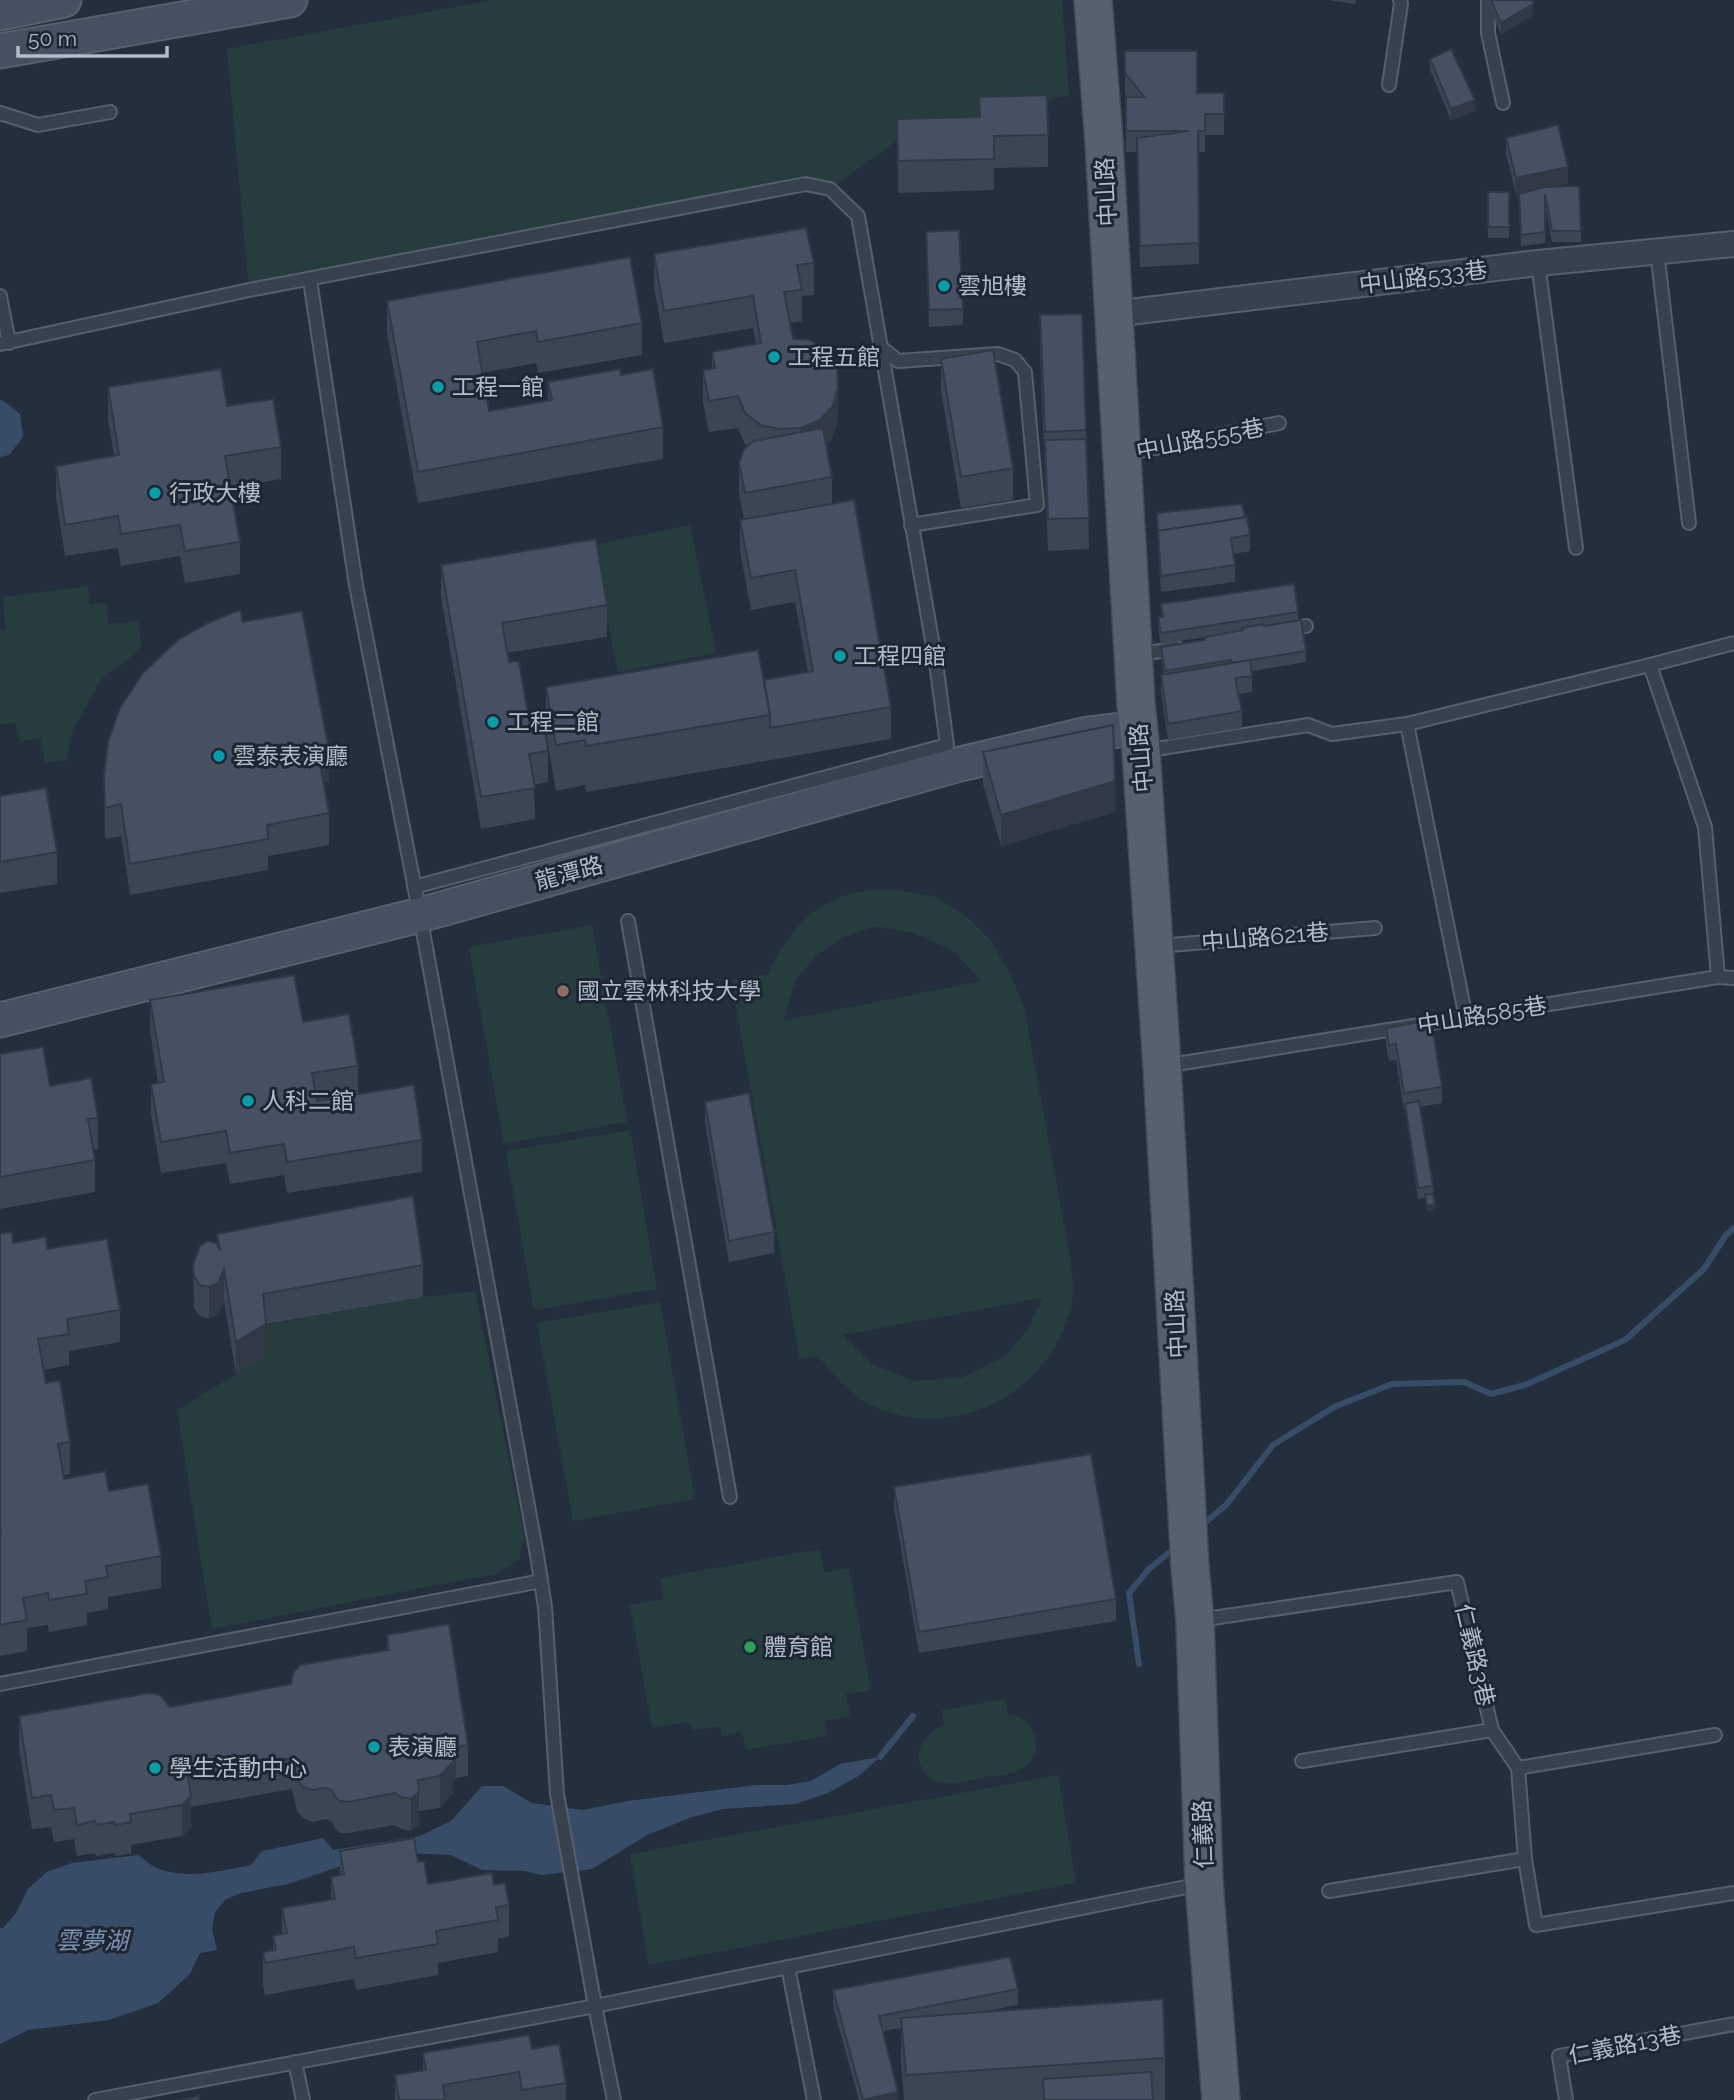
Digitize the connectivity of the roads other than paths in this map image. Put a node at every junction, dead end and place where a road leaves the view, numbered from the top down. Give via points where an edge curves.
1 (64, 0) edge
2 (290, 0) edge
3 (1093, 0) edge
4 (1400, 0) edge
5 (1488, 0) edge
6 (0, 13) edge
7 (0, 51) edge
8 (1389, 85) dead end
9 (1503, 103) dead end
10 (0, 113) edge
11 (110, 113) dead end
12 (1734, 244) edge
13 (1657, 251) junction
14 (1538, 263) junction
15 (310, 280) junction
16 (0, 296) edge
17 (1113, 314) junction
18 (4, 344) edge
19 (879, 346) junction
20 (1279, 423) dead end
21 (1121, 454) junction
22 (1689, 523) dead end
23 (911, 525) junction
24 (1576, 548) dead end
25 (1306, 626) dead end
26 (1266, 633) edge
27 (1734, 643) edge
28 (1186, 647) edge
29 (1133, 656) junction
30 (1650, 665) junction
31 (1407, 724) junction
32 (1140, 739) junction
33 (414, 901) junction
34 (628, 920) dead end
35 (1375, 928) dead end
36 (1154, 946) junction
37 (1718, 977) junction
38 (1734, 978) edge
39 (53, 993) dead end
40 (0, 1007) edge
41 (1466, 1017) junction
42 (0, 1020) edge
43 (1162, 1066) junction
44 (730, 1497) dead end
45 (1189, 1567) joint
46 (541, 1581) junction
47 (1195, 1621) junction
48 (0, 1684) edge
49 (1492, 1730) junction
50 (1715, 1735) dead end
51 (1302, 1761) dead end
52 (1518, 1768) junction
53 (1525, 1859) junction
54 (1204, 1883) junction
55 (1329, 1891) dead end
56 (1734, 1893) edge
57 (788, 1966) junction
58 (595, 2006) junction
59 (1734, 2024) edge
60 (295, 2063) junction
61 (95, 2100) edge
62 (303, 2100) edge
63 (614, 2100) edge
64 (814, 2100) edge
65 (1221, 2100) edge
66 (1566, 2100) edge

1 - 6 street
2 - 7 street
3 - 17 main road, 中山路
4 - 8 lane
5 - 9 lane via 1488,33
10 - 11 lane via 38,125
12 - 13 street, 中山路533巷
13 - 14 street, 中山路533巷
13 - 22 lane
14 - 17 street, 中山路533巷
14 - 24 lane
15 - 18 lane
15 - 19 lane via 806,184 830,189 858,216
15 - 33 lane via 356,585
16 - 18 lane
17 - 21 main road, 中山路
19 - 23 lane
19 - 23 lane via 898,361 998,354 1015,360 1025,372 1037,505
20 - 21 lane, 中山路555巷
21 - 29 main road, 中山路
23 - 33 lane via 947,745
25 - 26 lane
27 - 30 lane
28 - 29 lane
29 - 32 main road, 中山路
30 - 31 lane
30 - 37 lane via 1705,827
31 - 32 lane via 1332,734 1308,725
31 - 41 lane
32 - 33 street, 龍潭路 via 1088,734
32 - 36 main road, 中山路
33 - 42 street, 龍潭路
33 - 46 lane
34 - 44 lane
35 - 36 lane, 中山路621巷
36 - 43 main road, 中山路
37 - 38 lane, 中山路585巷
37 - 41 lane, 中山路585巷
39 - 40 lane
41 - 43 lane, 中山路585巷
43 - 45 main road, 中山路
45 - 47 main road, 仁義路
46 - 48 lane
46 - 58 lane via 557,1794
47 - 49 lane, 仁義路3巷 via 1457,1582
47 - 54 main road, 仁義路
49 - 51 lane
49 - 52 lane, 仁義路3巷
50 - 52 lane
52 - 53 lane, 仁義路3巷
53 - 55 lane
53 - 56 lane, 仁義路3巷 via 1536,1925
54 - 57 lane
54 - 65 main road, 仁義路
57 - 58 lane
57 - 64 lane
58 - 60 lane
58 - 63 lane
59 - 66 lane, 仁義路13巷 via 1559,2056
60 - 61 lane
60 - 62 lane

